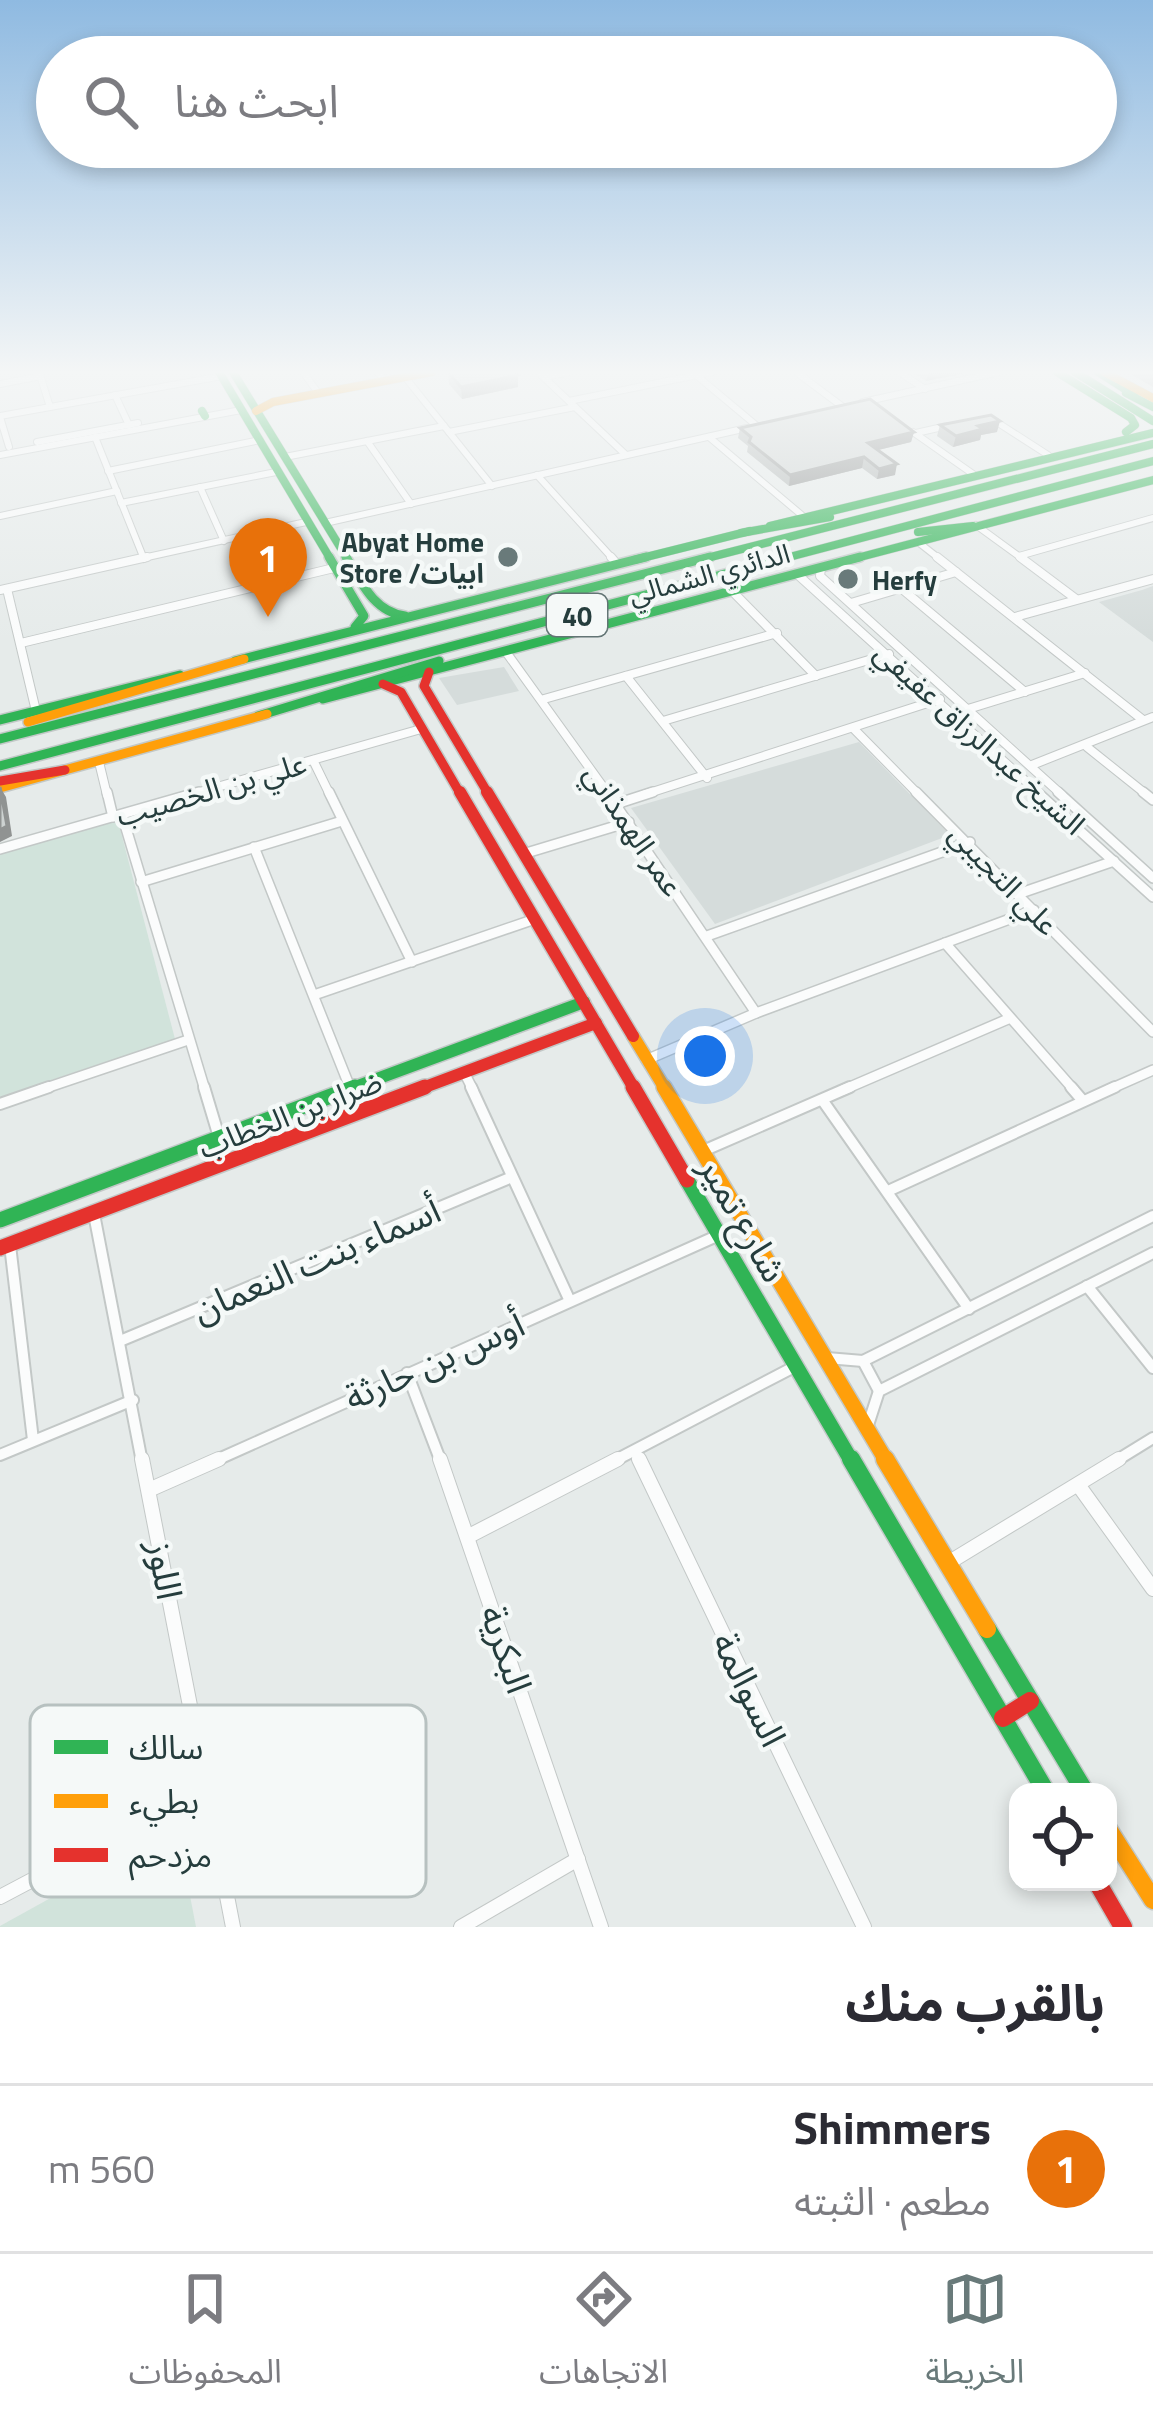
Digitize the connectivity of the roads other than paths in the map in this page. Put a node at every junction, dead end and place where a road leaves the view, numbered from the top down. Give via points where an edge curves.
1 (105, 462) edge
2 (159, 462) edge
3 (273, 462) edge
4 (288, 462) edge
5 (382, 462) edge
6 (473, 462) edge
7 (597, 462) edge
8 (739, 462) edge
9 (956, 462) edge
10 (1021, 462) edge
11 (1083, 462) edge
12 (1150, 462) edge
13 (108, 471) junction
14 (276, 472) junction
15 (973, 474) junction
16 (537, 476) junction
17 (1152, 482) edge
18 (492, 485) junction
19 (200, 487) junction
20 (117, 491) junction
21 (121, 503) junction
22 (922, 503) junction
23 (411, 504) junction
24 (0, 516) edge
25 (804, 517) junction
26 (1153, 518) edge
27 (306, 522) junction
28 (325, 523) junction
29 (974, 525) junction
30 (741, 533) junction
31 (224, 541) junction
32 (918, 542) junction
33 (844, 543) junction
34 (1019, 556) junction
35 (144, 559) junction
36 (617, 564) junction
37 (334, 568) junction
38 (820, 572) junction
39 (956, 572) junction
40 (803, 577) junction
41 (1153, 579) edge
42 (902, 589) junction
43 (4, 590) edge
44 (733, 592) junction
45 (370, 596) junction
46 (1076, 599) junction
47 (353, 600) junction
48 (851, 603) junction
49 (409, 617) junction
50 (1015, 617) junction
51 (542, 625) junction
52 (346, 633) junction
53 (777, 633) junction
54 (21, 643) junction
55 (506, 652) junction
56 (889, 654) junction
57 (244, 658) junction
58 (1085, 673) junction
59 (626, 676) junction
60 (816, 676) junction
61 (426, 679) junction
62 (383, 684) junction
63 (400, 692) junction
64 (1025, 692) junction
65 (544, 699) junction
66 (940, 699) junction
67 (968, 709) junction
68 (36, 711) junction
69 (258, 716) junction
70 (1148, 718) edge
71 (0, 720) edge
72 (663, 721) junction
73 (853, 728) junction
74 (421, 729) junction
75 (0, 730) edge
76 (0, 739) edge
77 (1087, 746) junction
78 (313, 760) junction
79 (99, 762) junction
80 (1032, 765) junction
81 (0, 766) edge
82 (707, 778) junction
83 (0, 784) edge
84 (1148, 789) edge
85 (1153, 800) edge
86 (616, 804) junction
87 (117, 816) junction
88 (341, 820) junction
89 (629, 822) junction
90 (970, 842) junction
91 (254, 848) junction
92 (0, 849) edge
93 (523, 854) junction
94 (1114, 861) junction
95 (1153, 878) edge
96 (141, 882) junction
97 (1018, 894) junction
98 (1153, 897) edge
99 (1034, 910) junction
100 (535, 919) junction
101 (707, 936) junction
102 (945, 943) junction
103 (583, 953) junction
104 (560, 960) junction
105 (412, 962) junction
106 (591, 967) junction
107 (568, 975) junction
108 (314, 995) junction
109 (584, 1002) junction
110 (561, 1012) junction
111 (756, 1013) junction
112 (1008, 1019) junction
113 (596, 1023) junction
114 (574, 1031) junction
115 (1153, 1032) edge
116 (188, 1040) junction
117 (646, 1060) junction
118 (1153, 1070) edge
119 (465, 1074) junction
120 (352, 1092) junction
121 (823, 1101) junction
122 (1083, 1101) junction
123 (0, 1104) edge
124 (220, 1142) junction
125 (704, 1151) junction
126 (512, 1177) junction
127 (888, 1191) junction
128 (94, 1214) junction
129 (1153, 1216) edge
130 (0, 1220) edge
131 (719, 1235) junction
132 (5, 1246) edge
133 (1153, 1253) edge
134 (1087, 1286) junction
135 (569, 1299) junction
136 (969, 1309) junction
137 (120, 1341) junction
138 (826, 1358) junction
139 (863, 1361) junction
140 (794, 1367) junction
141 (1153, 1368) edge
142 (406, 1373) junction
143 (878, 1391) junction
144 (133, 1400) junction
145 (868, 1425) junction
146 (1153, 1438) edge
147 (33, 1440) junction
148 (635, 1451) junction
149 (0, 1455) edge
150 (1079, 1486) junction
151 (151, 1489) junction
152 (469, 1536) junction
153 (948, 1563) junction
154 (1153, 1589) edge
155 (1030, 1701) junction
156 (191, 1705) edge
157 (1003, 1718) junction
158 (1041, 1783) edge
159 (1080, 1783) edge
160 (1117, 1843) edge
161 (578, 1859) junction
162 (30, 1881) edge
163 (1102, 1891) edge
164 (0, 1897) edge
165 (227, 1897) edge
166 (1153, 1900) edge
167 (233, 1927) edge
168 (461, 1927) edge
169 (601, 1927) edge
170 (864, 1927) edge
171 (1124, 1927) edge

1 - 13 street
2 - 13 street
3 - 14 main road
4 - 28 main road
5 - 23 street
6 - 18 street
7 - 16 street
8 - 25 street
9 - 15 street
10 - 15 main road, الدائري الشمالي
11 - 22 main road, الدائري الشمالي / 40
12 - 33 main road, الدائري الشمالي / 40
13 - 20 street
14 - 19 street
14 - 27 main road
15 - 25 main road, الدائري الشمالي
16 - 18 street
16 - 36 street
17 - 29 main road, الدائري الشمالي
18 - 23 street
19 - 21 street
19 - 31 street
20 - 21 street
20 - 24 street
21 - 35 street
22 - 30 main road
22 - 76 main road, الدائري الشمالي / 40
23 - 28 street
25 - 30 main road, الدائري الشمالي
26 - 34 street
27 - 31 street
27 - 37 main road
28 - 45 main road
29 - 32 main road, الدائري الشمالي
29 - 33 main road
29 - 34 street
30 - 36 main road, الدائري الشمالي
31 - 35 street
32 - 38 main road, الدائري الشمالي
32 - 39 street
33 - 51 main road, الدائري الشمالي / 40
34 - 46 street
35 - 43 street
36 - 49 main road, الدائري الشمالي
37 - 47 main road
37 - 54 street
38 - 40 main road, الدائري الشمالي
38 - 48 street, الشيخ عبدالرزاق عفيفي
39 - 42 street
39 - 50 street
40 - 44 main road, الدائري الشمالي
40 - 56 street, الشيخ عبدالرزاق عفيفي
41 - 46 street
42 - 48 street
42 - 64 street
43 - 54 street
44 - 53 street
44 - 55 main road, الدائري الشمالي
45 - 47 main road
45 - 49 main road via 389,614
46 - 50 street
47 - 52 main road via 364,616
48 - 67 street, الشيخ عبدالرزاق عفيفي
49 - 52 main road, الدائري الشمالي
50 - 58 street
51 - 69 main road
51 - 81 main road, الدائري الشمالي / 40
52 - 57 main road, الدائري الشمالي
53 - 59 street
53 - 60 street
54 - 68 street
55 - 61 main road, الدائري الشمالي
55 - 65 street, عمر الهمذاني
56 - 60 street
56 - 66 street, الشيخ عبدالرزاق عفيفي
57 - 68 main road, الدائري الشمالي
57 - 75 main road
58 - 64 street
58 - 70 street
59 - 65 street
59 - 72 street
60 - 72 street
61 - 62 main road, الدائري الشمالي
61 - 63 main road
61 - 93 main road
62 - 63 main road
62 - 69 main road, الدائري الشمالي
63 - 74 main road, شارع تمير
64 - 67 street
65 - 86 street, عمر الهمذاني
66 - 73 street
66 - 94 street, الشيخ عبدالرزاق عفيفي
67 - 80 street, الشيخ عبدالرزاق عفيفي
68 - 71 main road, الدائري الشمالي
69 - 79 main road, الدائري الشمالي
70 - 77 street
72 - 82 street
73 - 82 street
73 - 90 street, علي التجيبي
74 - 78 street, علي بن الخصيب
74 - 100 main road, شارع تمير
77 - 80 street
77 - 84 street
78 - 87 street, علي بن الخصيب
78 - 88 street
79 - 83 main road, الدائري الشمالي
79 - 87 street
80 - 95 street, الشيخ عبدالرزاق عفيفي
82 - 86 street
84 - 85 street
86 - 89 street, عمر الهمذاني
87 - 92 street, علي بن الخصيب
87 - 96 street
88 - 91 street
88 - 105 street
89 - 93 street
89 - 101 street, عمر الهمذاني
90 - 97 street, علي التجيبي
90 - 101 street
91 - 96 street
91 - 108 street
93 - 103 main road
94 - 97 street
94 - 98 street, الشيخ عبدالرزاق عفيفي
96 - 116 street
97 - 99 street, علي التجيبي
99 - 102 street
99 - 115 street, علي التجيبي
100 - 104 main road, شارع تمير
100 - 105 street
101 - 111 street, عمر الهمذاني
102 - 111 street
102 - 112 street
103 - 104 main road
103 - 106 main road
104 - 107 main road, شارع تمير
105 - 108 street
106 - 107 main road
106 - 117 main road
107 - 109 main road, شارع تمير
108 - 120 street
109 - 110 main road, ضرار بن الخطاب
109 - 113 main road, شارع تمير
110 - 114 main road via 579,1016
110 - 120 main road, ضرار بن الخطاب
111 - 117 street
112 - 121 street
112 - 122 street
113 - 114 main road, ضرار بن الخطاب
113 - 131 main road, شارع تمير
114 - 119 main road, ضرار بن الخطاب
116 - 123 street
116 - 124 street
117 - 125 main road
118 - 122 street
119 - 126 street
119 - 128 main road, ضرار بن الخطاب
120 - 124 main road, ضرار بن الخطاب
121 - 125 street
121 - 127 street
122 - 127 street
124 - 130 main road, ضرار بن الخطاب
125 - 138 main road
126 - 135 street
126 - 137 street, أسماء بنت النعمان
127 - 136 street
128 - 132 main road, ضرار بن الخطاب
128 - 137 street, اللوز
129 - 136 street
131 - 135 street, أوس بن حارثة
131 - 140 main road, شارع تمير
132 - 147 street
133 - 134 street
134 - 141 street
134 - 143 street
135 - 142 street, أوس بن حارثة
136 - 139 street
137 - 144 street, اللوز
138 - 139 street
138 - 145 main road
139 - 143 street
140 - 148 street
140 - 157 main road, شارع تمير
142 - 151 street, أوس بن حارثة
142 - 152 street, البكرية
143 - 145 street
144 - 147 street
144 - 151 street, اللوز
145 - 153 main road
146 - 150 street
147 - 149 street
148 - 152 street
148 - 170 street, السوالمة
150 - 153 street
150 - 154 street
151 - 156 street, اللوز
152 - 161 street, البكرية
153 - 155 main road
155 - 157 main road
155 - 159 main road
157 - 158 main road, شارع تمير
160 - 166 main road
161 - 168 street
161 - 169 street, البكرية
162 - 164 street
163 - 171 main road
165 - 167 street, اللوز

